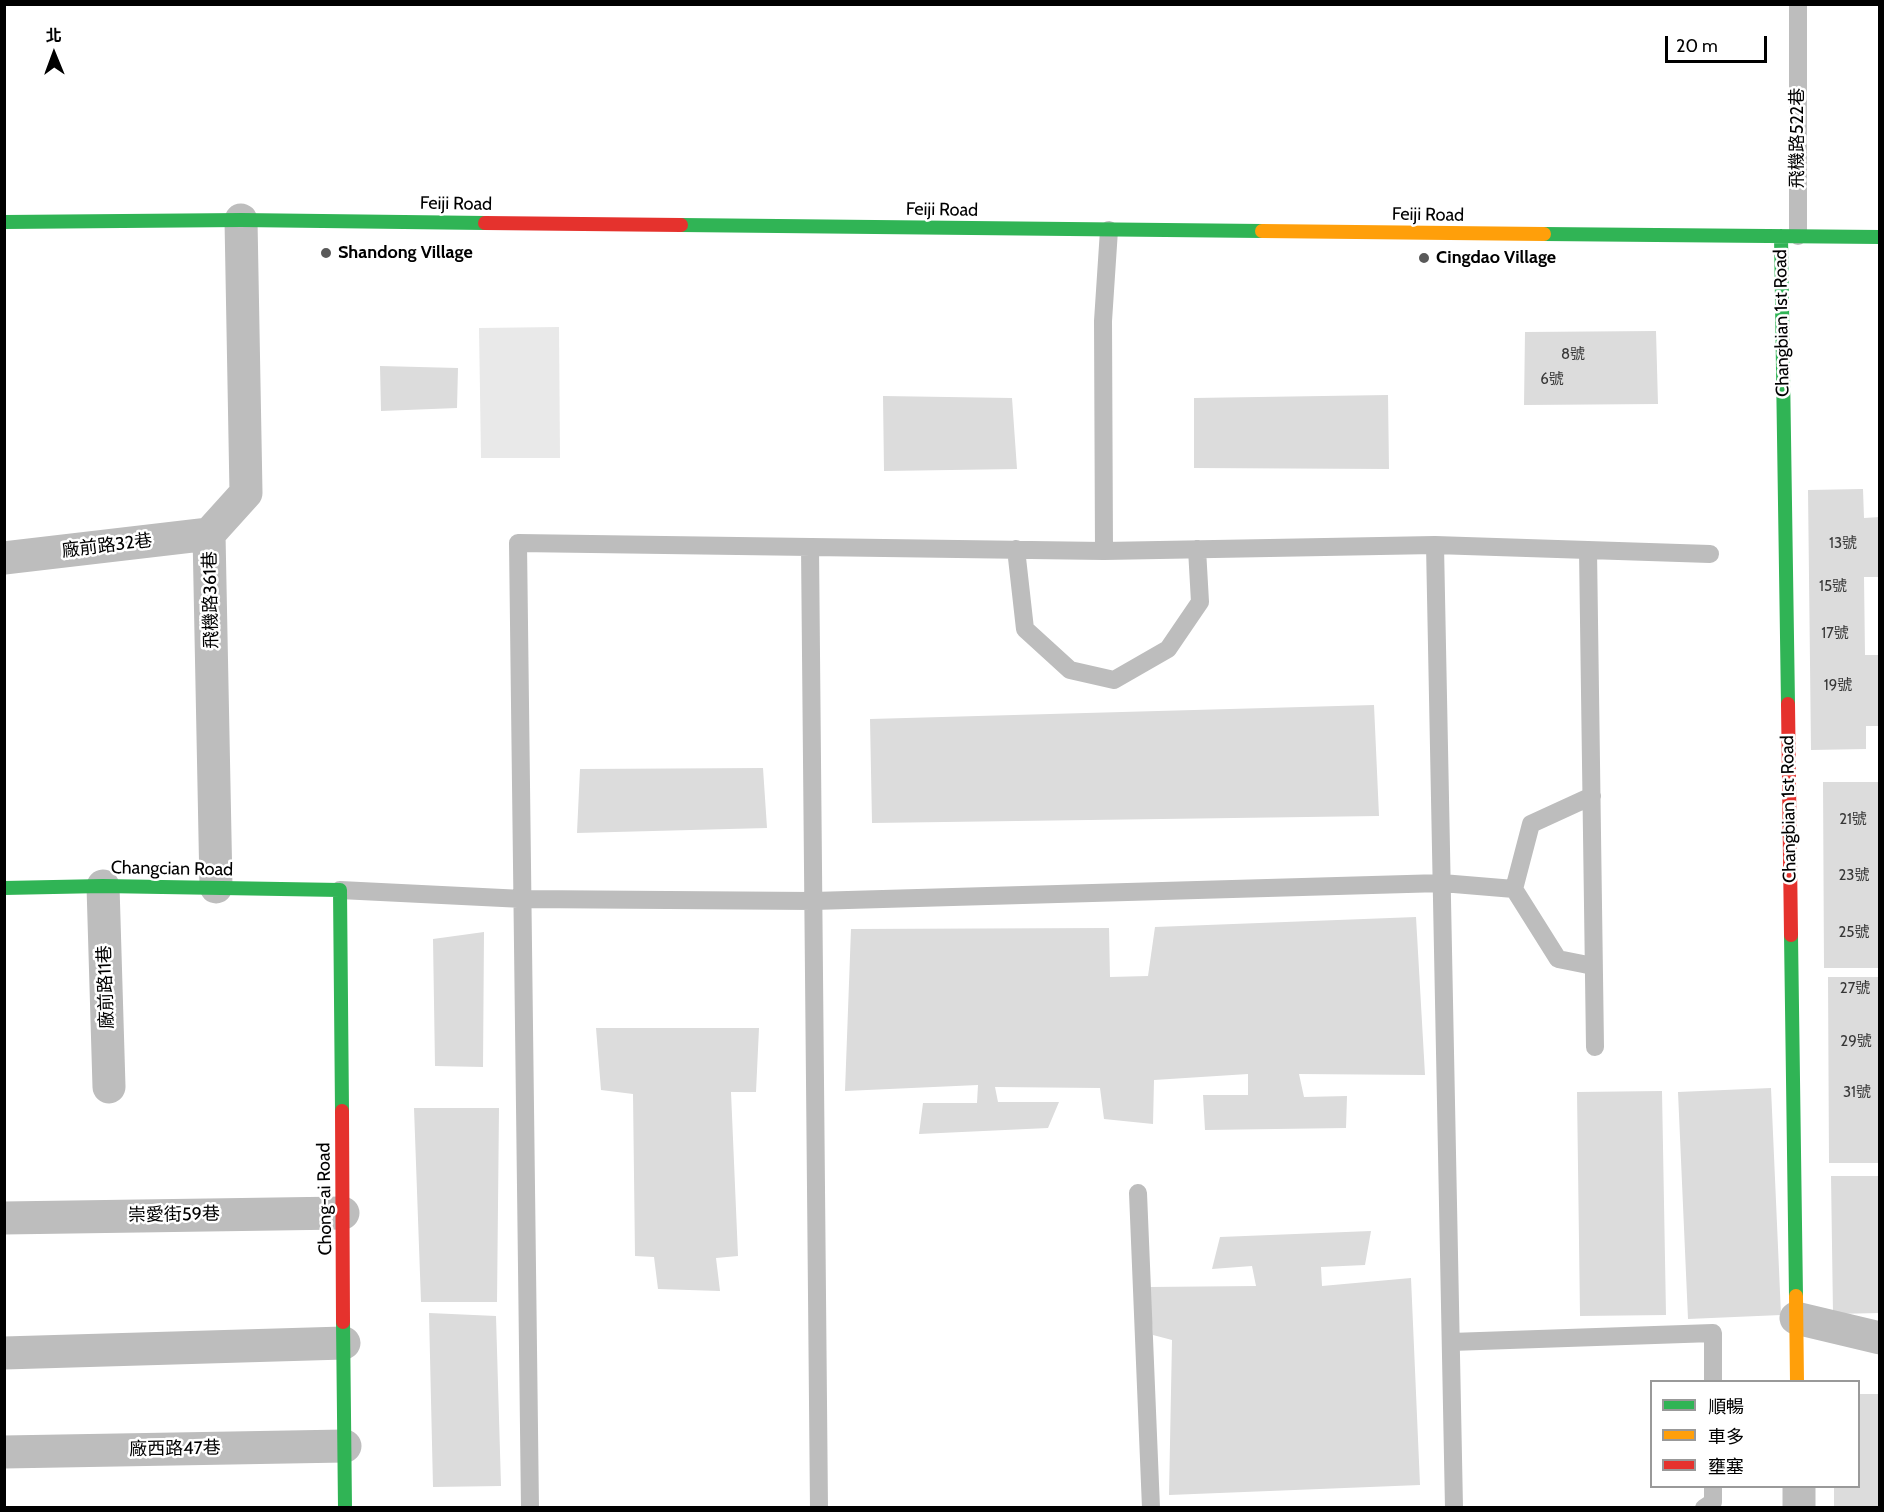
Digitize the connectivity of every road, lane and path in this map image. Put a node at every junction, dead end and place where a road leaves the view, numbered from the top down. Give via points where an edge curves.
1 (1798, 4) edge
2 (241, 220) junction
3 (4, 222) edge
4 (1109, 230) junction
5 (1789, 236) junction
6 (1880, 237) edge
7 (209, 534) junction
8 (1435, 545) junction
9 (810, 547) junction
10 (1016, 549) junction
11 (1197, 549) junction
12 (1588, 550) junction
13 (1104, 551) junction
14 (1710, 554) dead end
15 (4, 558) edge
16 (1592, 796) junction
17 (1442, 883) junction
18 (103, 886) junction
19 (216, 887) junction
20 (4, 888) edge
21 (1514, 889) junction
22 (340, 890) junction
23 (523, 899) junction
24 (813, 901) junction
25 (1593, 966) junction
26 (1595, 1047) dead end
27 (109, 1087) dead end
28 (1138, 1193) dead end
29 (343, 1213) junction
30 (4, 1218) edge
31 (1796, 1318) junction
32 (1880, 1338) edge
33 (1451, 1342) junction
34 (344, 1343) junction
35 (4, 1353) edge
36 (1713, 1380) edge
37 (1797, 1380) edge
38 (345, 1446) junction
39 (4, 1452) edge
40 (1713, 1488) edge
41 (1799, 1488) edge
42 (345, 1508) edge
43 (530, 1508) edge
44 (819, 1508) edge
45 (1151, 1508) edge
46 (1454, 1508) edge
47 (1704, 1508) edge
48 (1799, 1508) edge

1 - 5 lane, 飛機路522巷
2 - 3 street, Feiji Road
2 - 4 street, Feiji Road
2 - 7 street, 飛機路361巷 via 246,493
4 - 5 street, Feiji Road
4 - 13 lane via 1103,321
5 - 6 street, Feiji Road
5 - 31 street, Changbian 1st Road
7 - 15 street, 廠前路32巷
7 - 19 street, 飛機路361巷
8 - 11 lane
8 - 12 lane
8 - 17 lane
9 - 10 lane
9 - 23 lane via 518,543
9 - 24 lane
10 - 11 lane via 1025,629 1070,670 1114,680 1168,649 1200,602
10 - 13 lane
11 - 13 lane
12 - 14 lane
12 - 16 lane
16 - 21 lane via 1532,824
16 - 25 lane
17 - 21 lane
17 - 24 lane
17 - 33 lane
18 - 19 street, Changcian Road
18 - 20 street, Changcian Road
18 - 27 street, 廠前路11巷
19 - 22 street, Changcian Road
21 - 25 lane via 1558,960
22 - 23 lane
22 - 29 street, Chong-ai Road
23 - 24 lane
23 - 43 lane
24 - 44 lane
25 - 26 lane
28 - 45 lane
29 - 30 street, 崇愛街59巷
29 - 34 street, Chong-ai Road
31 - 32 street
31 - 37 street, Changbian 1st Road
33 - 36 lane via 1713,1333
33 - 46 lane
34 - 35 street
34 - 38 street, Chong-ai Road
38 - 39 street, 廠西路47巷
38 - 42 street, Chong-ai Road
40 - 47 lane via 1713,1502
41 - 48 street

